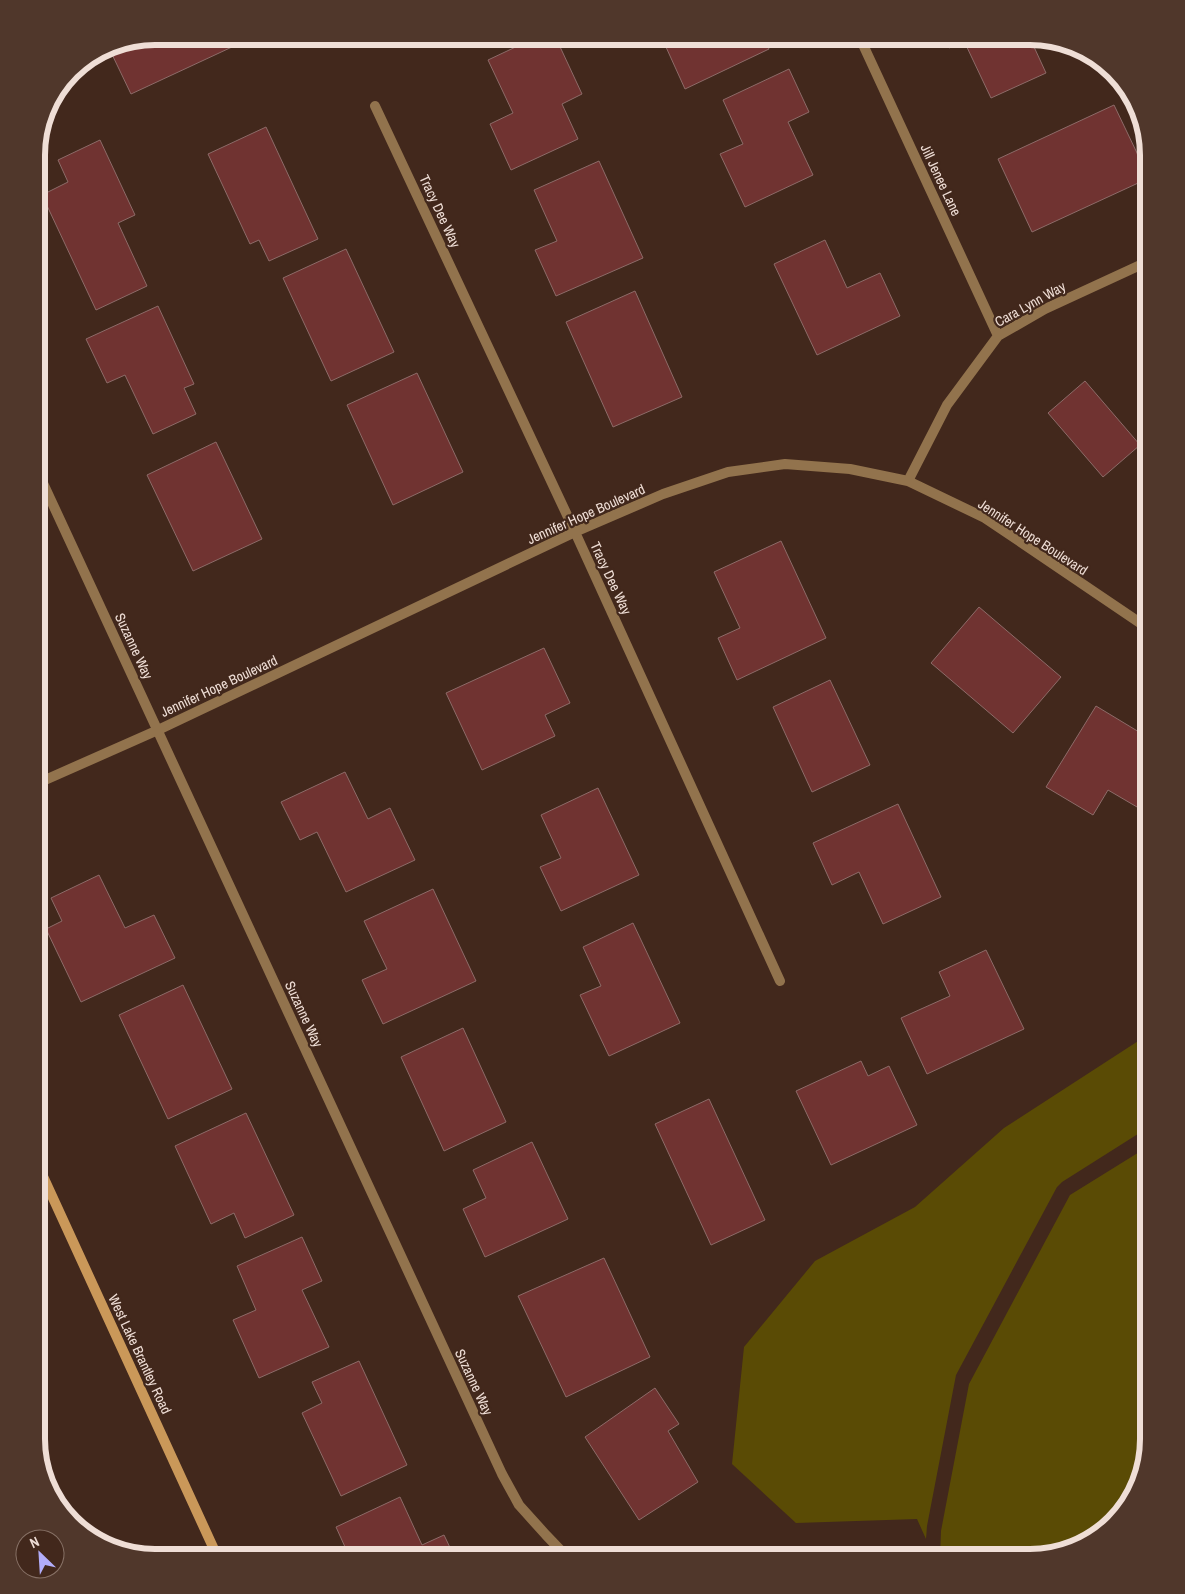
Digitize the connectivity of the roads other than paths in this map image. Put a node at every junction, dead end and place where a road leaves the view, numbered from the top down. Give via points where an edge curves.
1 (863, 45) edge
2 (375, 106) dead end
3 (1140, 265) edge
4 (998, 336) junction
5 (908, 481) junction
6 (45, 487) edge
7 (575, 532) junction
8 (1140, 623) edge
9 (158, 730) junction
10 (45, 780) edge
11 (780, 981) dead end
12 (45, 1181) edge
13 (214, 1549) edge
14 (559, 1549) edge

1 - 4 street, Jill Jenee Lane
2 - 7 street, Tracy Dee Way
3 - 4 street, Cara Lynn Way via 1045,309
4 - 5 street, Cara Lynn Way via 947,404
5 - 7 street, Jennifer Hope Boulevard via 850,469 785,464 728,472 662,494
5 - 8 street, Jennifer Hope Boulevard via 984,518
6 - 9 street, Suzanne Way
7 - 9 street, Jennifer Hope Boulevard
7 - 11 street, Tracy Dee Way
9 - 10 street, Jennifer Hope Boulevard
9 - 14 street, Suzanne Way via 502,1474 520,1505
12 - 13 street, West Lake Brantley Road

